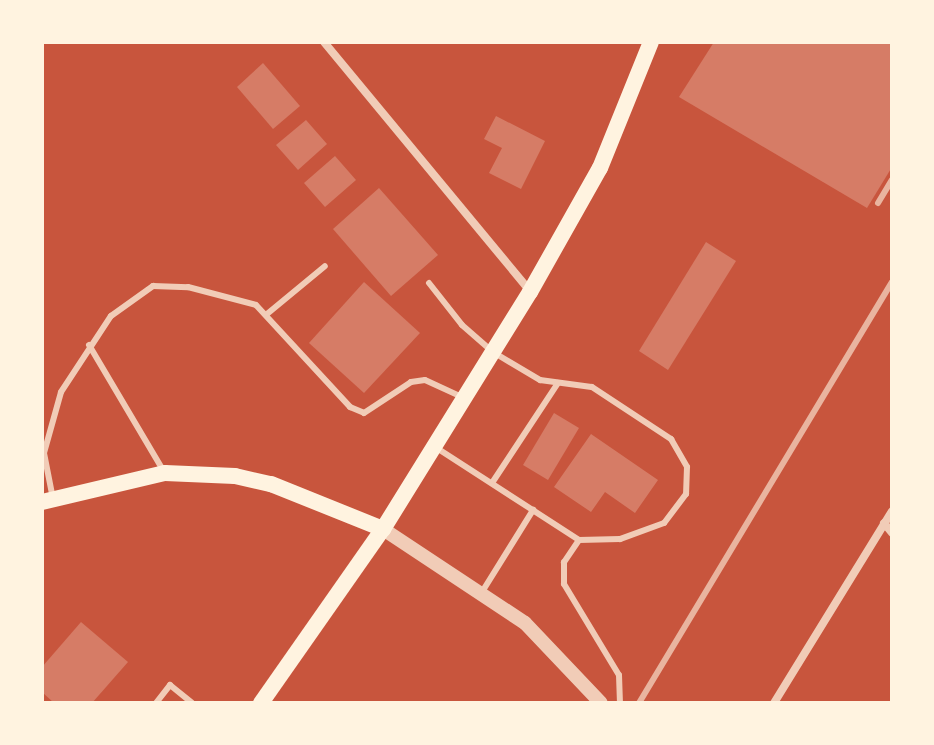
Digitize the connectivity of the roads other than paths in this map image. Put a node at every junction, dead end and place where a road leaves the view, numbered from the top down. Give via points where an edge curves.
1 (324, 42) edge
2 (651, 42) edge
3 (325, 266) dead end
4 (429, 283) dead end
5 (530, 292) junction
6 (267, 314) junction
7 (89, 345) junction
8 (493, 352) junction
9 (558, 383) junction
10 (464, 398) junction
11 (434, 446) junction
12 (165, 473) junction
13 (492, 483) junction
14 (47, 500) edge
15 (533, 510) junction
16 (892, 511) edge
17 (884, 523) junction
18 (383, 529) junction
19 (892, 533) edge
20 (579, 540) junction
21 (482, 592) junction
22 (156, 703) edge
23 (192, 703) edge
24 (261, 703) edge
25 (601, 703) edge
26 (620, 703) edge
27 (774, 703) edge

1 - 5 street
2 - 5 main road via 600,168
3 - 6 lane
4 - 8 lane via 462,325
5 - 8 main road
6 - 7 lane via 256,305 188,287 153,286 111,316
6 - 10 lane via 350,407 364,413 411,382 425,380
7 - 12 lane
7 - 14 lane via 49,422 44,453
8 - 9 lane via 540,380
8 - 10 main road
9 - 13 lane
9 - 20 lane via 592,387 671,439 687,467 686,494 664,523 620,539
10 - 11 main road
11 - 13 lane
11 - 18 main road
12 - 14 main road
12 - 18 main road via 235,476 271,484
13 - 15 lane
15 - 20 lane
15 - 21 lane
16 - 17 street
17 - 19 street
17 - 27 street
18 - 21 street
18 - 24 main road
20 - 26 lane via 564,562 564,584 619,675
21 - 25 street via 525,623
22 - 23 lane via 170,685

